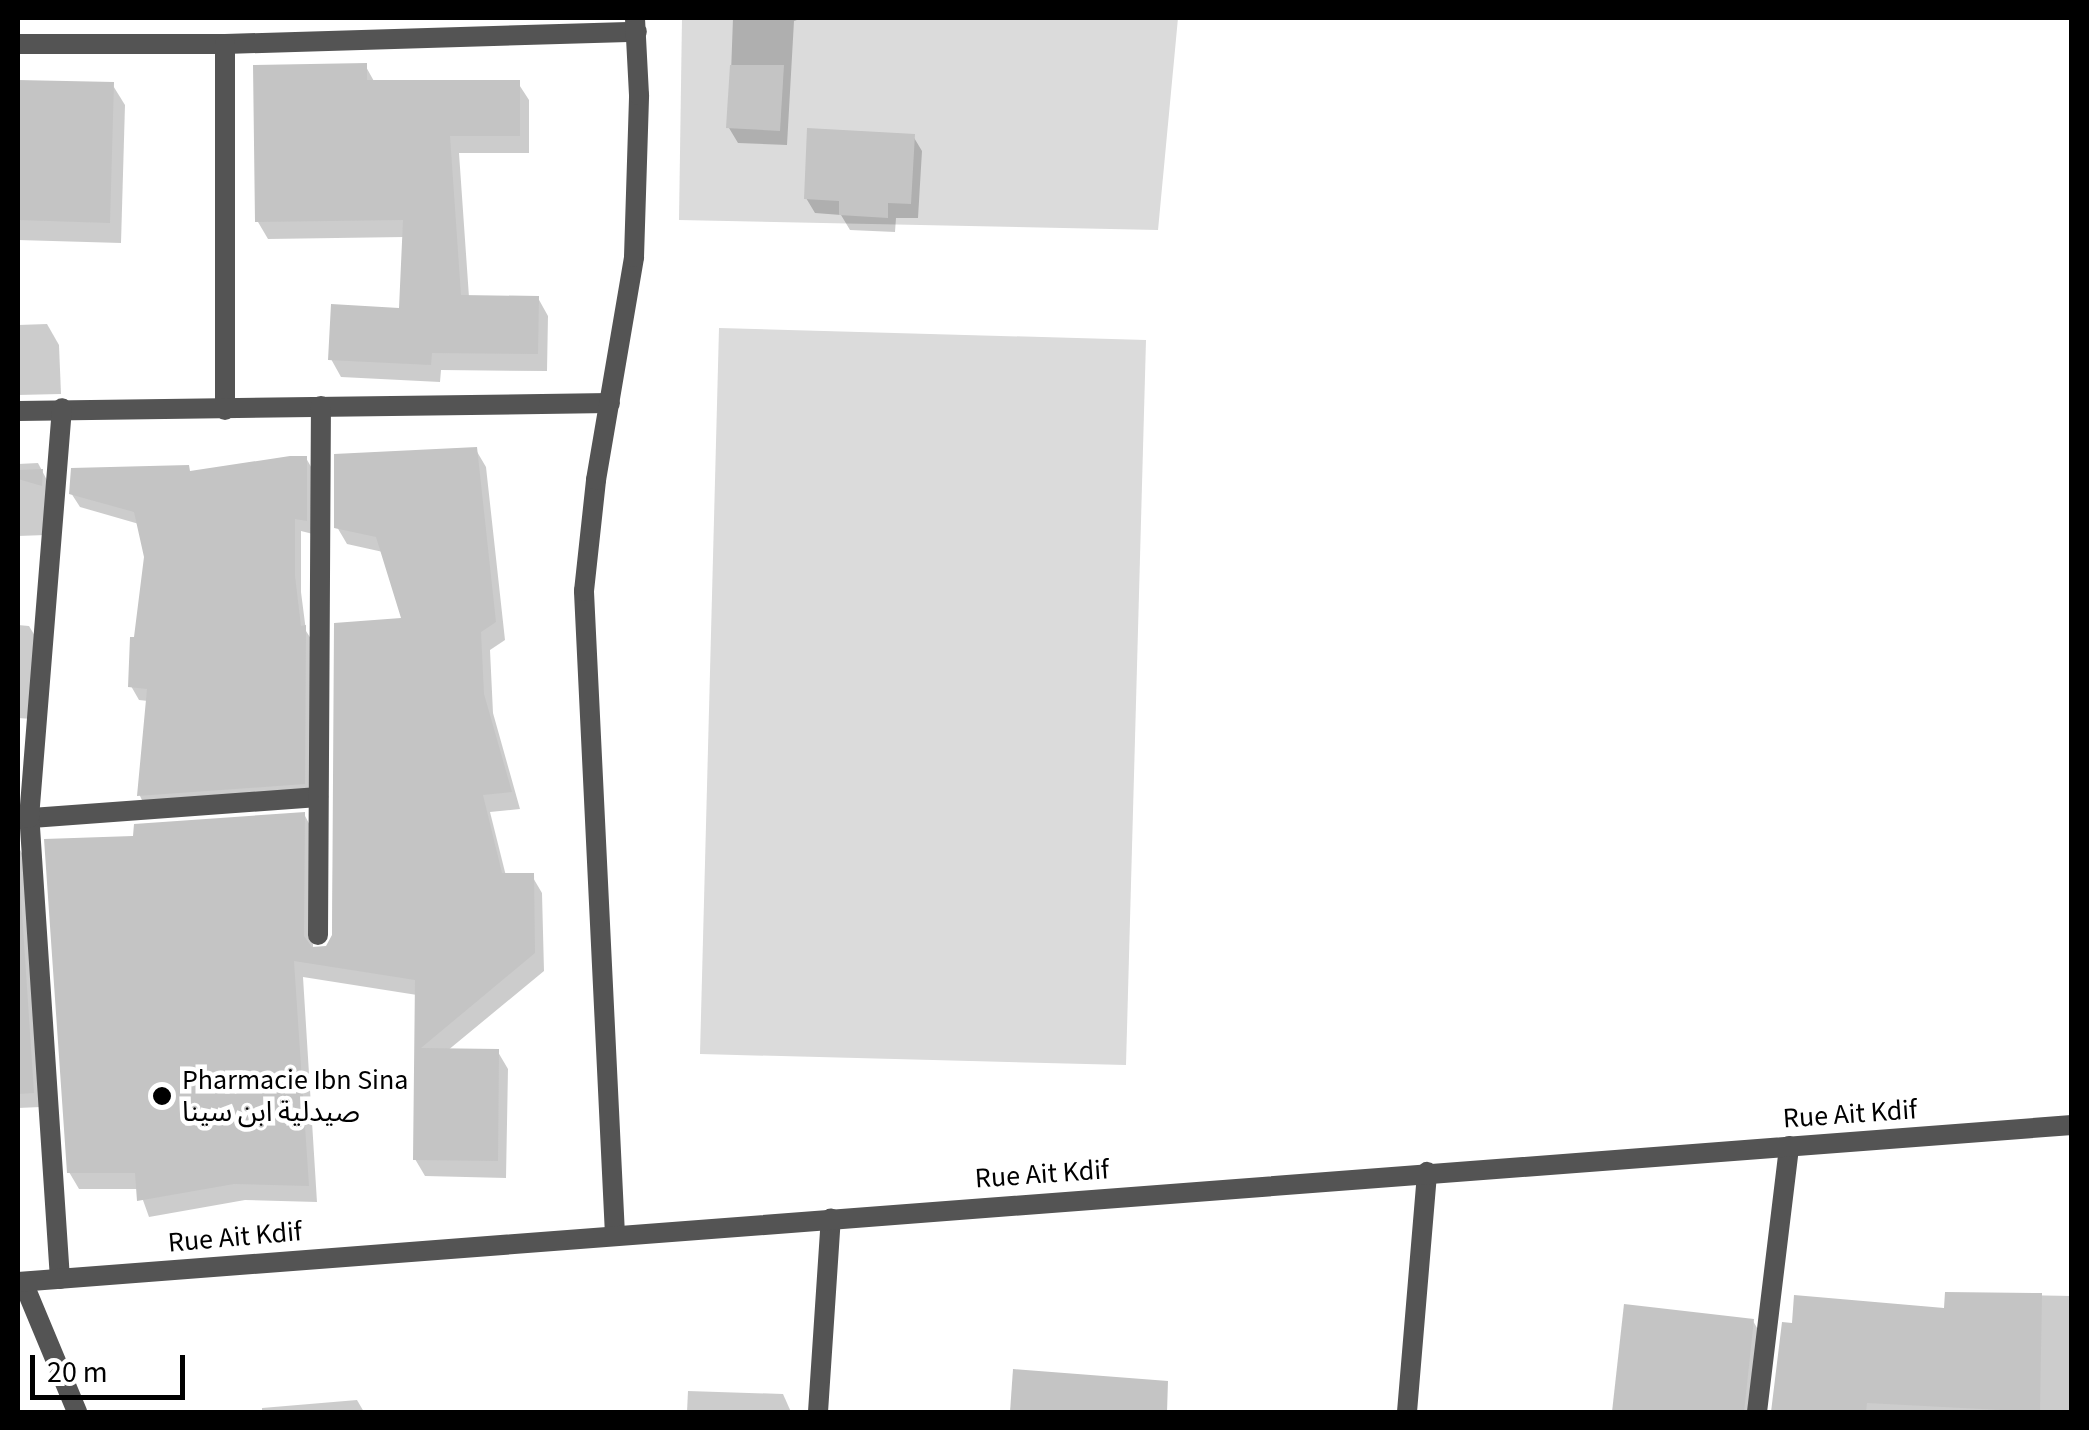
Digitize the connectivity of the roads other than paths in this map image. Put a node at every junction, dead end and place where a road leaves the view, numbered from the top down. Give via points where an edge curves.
1 (636, 25) edge
2 (18, 44) edge
3 (226, 44) junction
4 (610, 402) junction
5 (321, 406) junction
6 (62, 408) junction
7 (225, 410) junction
8 (18, 412) edge
9 (318, 798) junction
10 (23, 819) edge
11 (318, 936) dead end
12 (2072, 1125) edge
13 (1789, 1146) junction
14 (1428, 1172) junction
15 (830, 1218) junction
16 (615, 1236) junction
17 (60, 1278) junction
18 (20, 1282) edge
19 (77, 1412) edge
20 (818, 1412) edge
21 (1407, 1412) edge
22 (1757, 1412) edge

1 - 3 street
1 - 4 street via 634,257
2 - 3 street
3 - 7 street
4 - 5 street
4 - 16 street via 584,590
5 - 7 street
5 - 9 street
6 - 7 street
6 - 8 street
6 - 10 street
9 - 10 street
9 - 11 street
10 - 17 street
12 - 13 street, Rue Ait Kdif
13 - 14 street, Rue Ait Kdif
13 - 22 street
14 - 15 street, Rue Ait Kdif
14 - 21 street
15 - 16 street, Rue Ait Kdif
15 - 20 street
16 - 17 street, Rue Ait Kdif
17 - 18 street, Rue Ait Kdif
18 - 19 street

